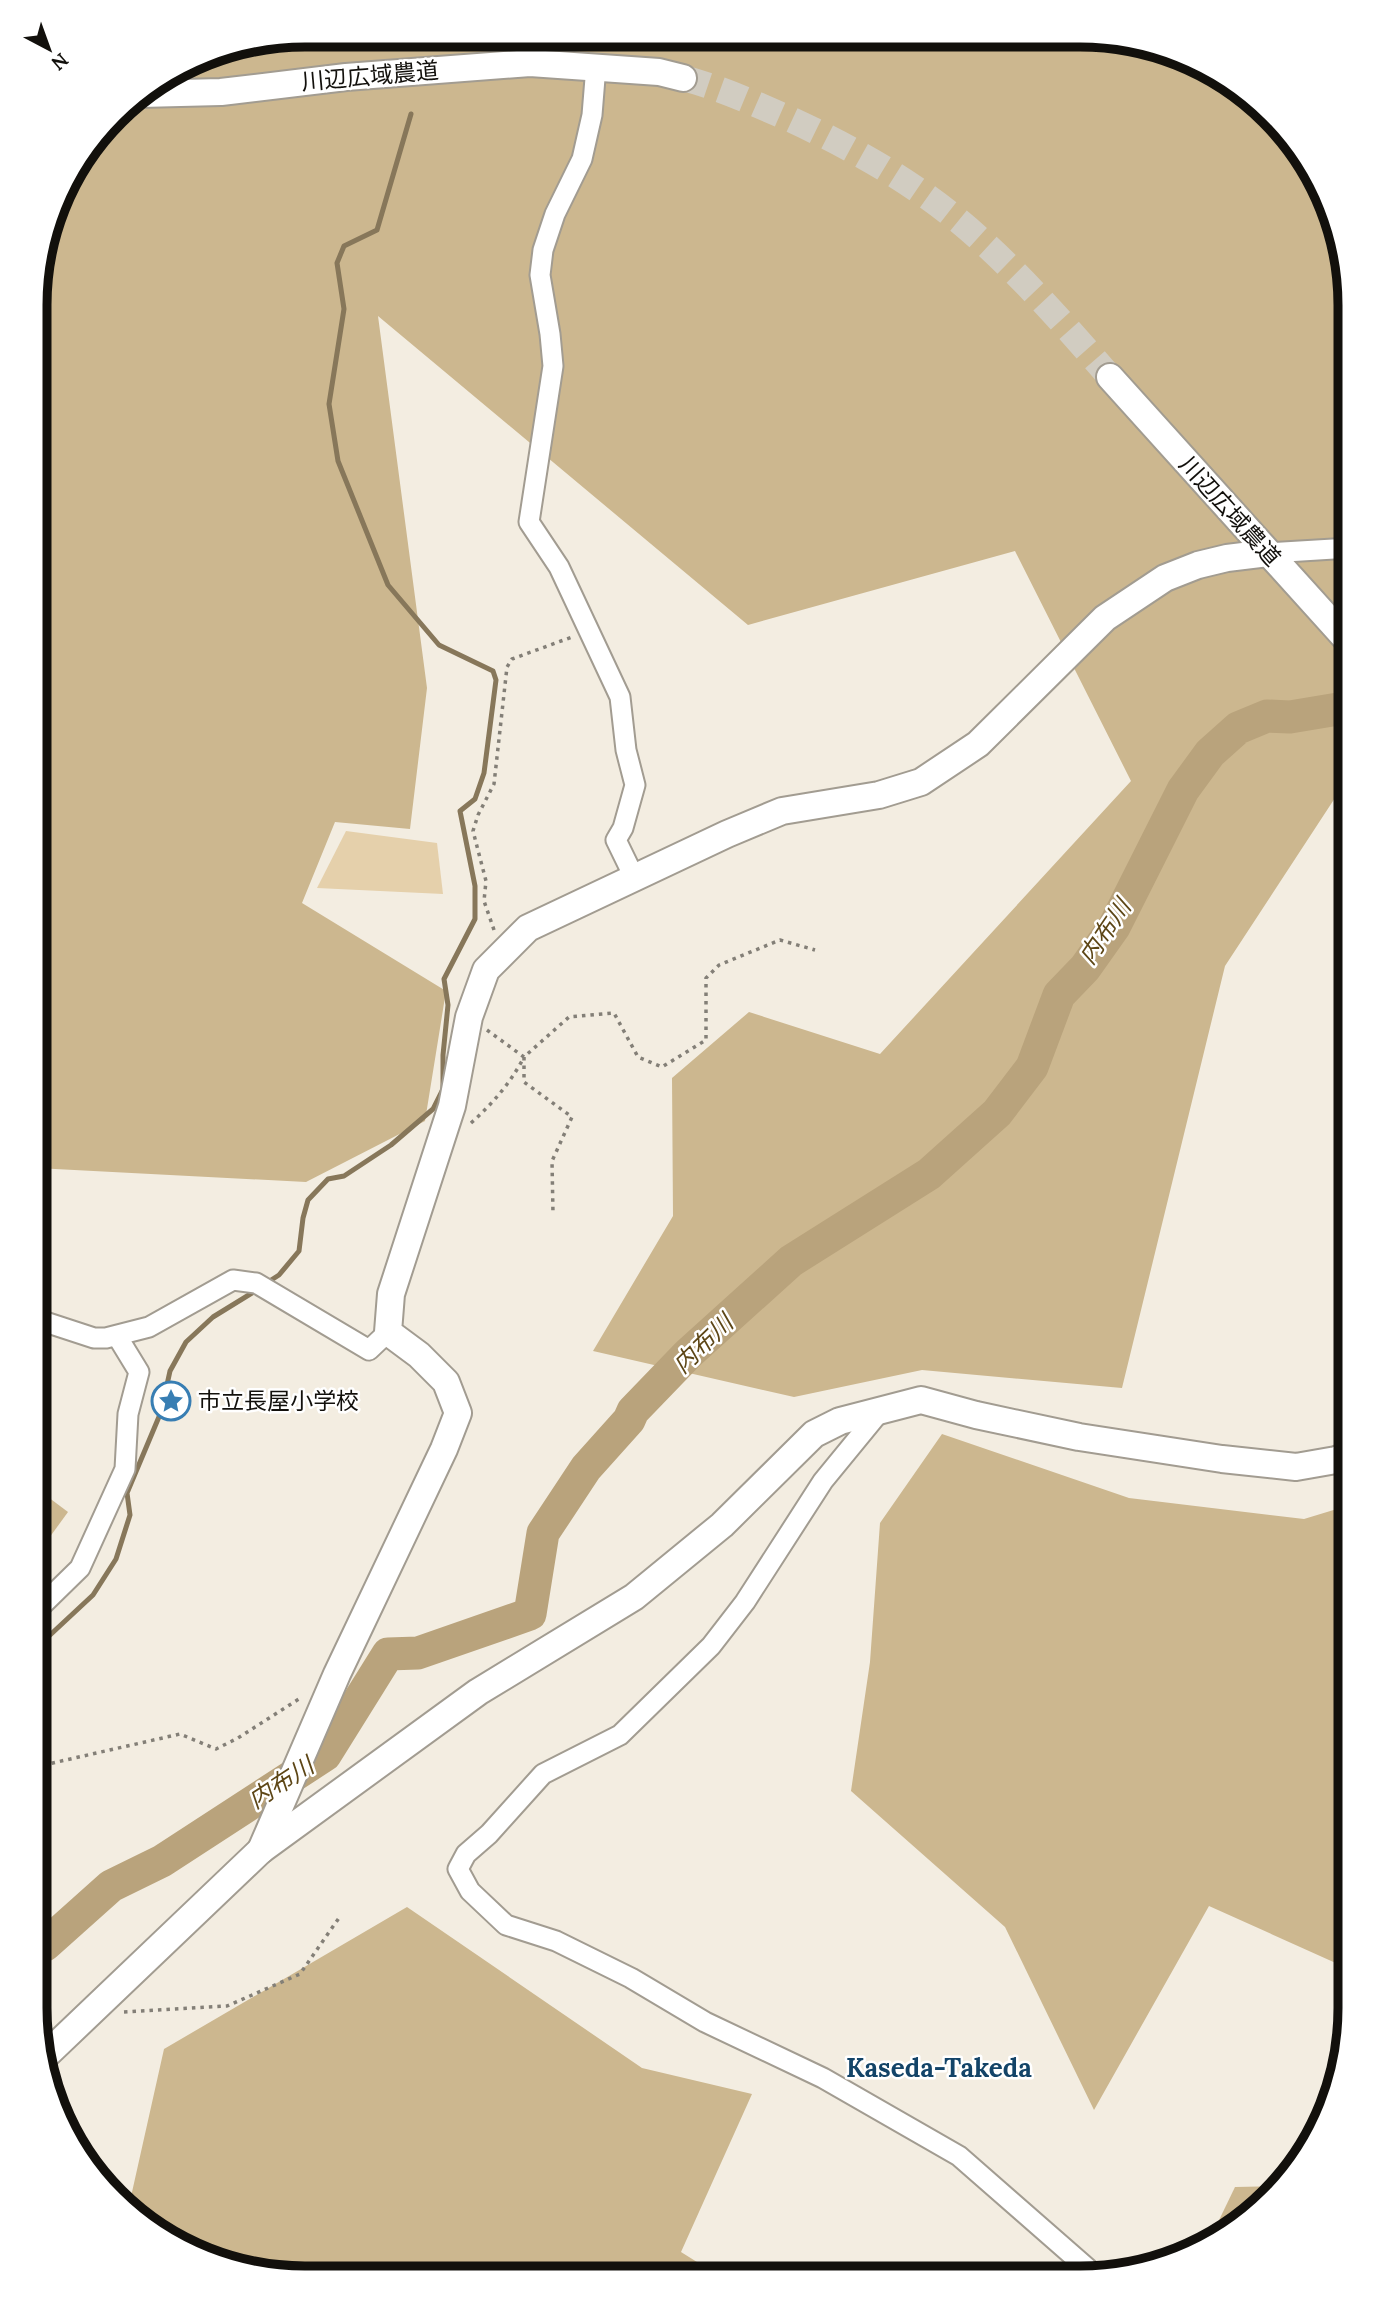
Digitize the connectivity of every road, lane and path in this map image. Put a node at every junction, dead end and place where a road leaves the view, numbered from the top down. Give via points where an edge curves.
1 (596, 66) junction
2 (683, 78) tunnel mouth
3 (158, 94) edge
4 (1110, 377) tunnel mouth
5 (1338, 549) edge
6 (1268, 553) junction
7 (1338, 629) edge
8 (590, 631) junction
9 (634, 877) junction
10 (815, 950) dead end
11 (502, 952) junction
12 (469, 1017) junction
13 (524, 1057) junction
14 (444, 1128) junction
15 (553, 1214) dead end
16 (47, 1323) edge
17 (388, 1332) junction
18 (117, 1336) junction
19 (882, 1409) junction
20 (1338, 1459) edge
21 (47, 1600) edge
22 (304, 1696) dead end
23 (47, 1764) edge
24 (261, 1850) junction
25 (341, 1915) dead end
26 (99, 2005) junction
27 (51, 2051) edge
28 (1084, 2266) edge

1 - 2 street, 川辺広域農道
1 - 3 street, 川辺広域農道 via 530,63 221,92
1 - 8 street via 582,159 543,250 540,275 553,366 529,522 559,567
4 - 6 street, 川辺広域農道
5 - 6 street
6 - 7 street, 川辺広域農道
6 - 9 street via 1217,560 1165,578 1105,618 978,744 921,782 880,795 782,811
8 - 9 street via 620,697 635,785 616,840
8 - 11 path via 512,659 507,667 494,784 473,831 486,881 484,901
9 - 11 street via 528,928
10 - 13 path via 780,940 719,965 706,978 706,1040 662,1067 638,1057 614,1013 569,1017
11 - 12 street via 486,970
12 - 13 path
12 - 14 street
13 - 14 path via 495,1101 471,1124
13 - 15 path via 524,1082 572,1116 552,1161
14 - 17 street via 391,1294
16 - 18 street via 93,1338
17 - 18 street via 369,1350 256,1283 233,1280 149,1327
17 - 24 street via 446,1382 458,1413
18 - 21 street via 139,1372 128,1414 125,1469 80,1568
19 - 20 street via 921,1400 1079,1437 1222,1460 1296,1467
19 - 24 street via 814,1434 722,1525 634,1598 478,1692
19 - 28 street via 823,1481 746,1602 711,1646 620,1735 543,1774 466,1854 458,1869 470,1891 506,1925 556,1941 631,1978 705,2022 823,2078 959,2156
22 - 23 path via 216,1749 180,1734
24 - 26 street
25 - 26 path via 300,1974 227,2006 128,2012
26 - 27 street

